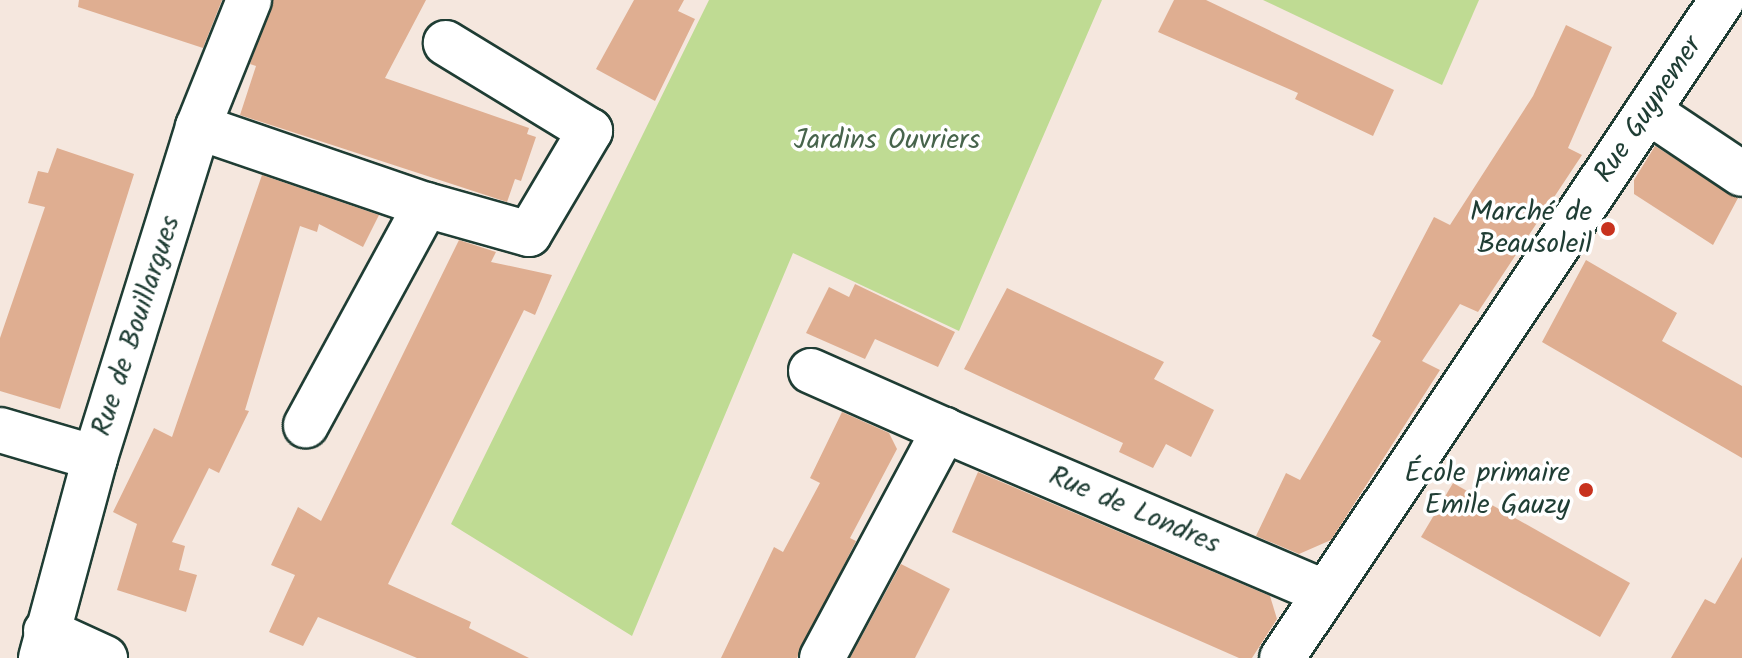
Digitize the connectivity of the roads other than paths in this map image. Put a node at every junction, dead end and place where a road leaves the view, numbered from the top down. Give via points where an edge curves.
1 (249, 0) edge
2 (1722, 0) edge
3 (446, 43) dead end
4 (1648, 111) junction
5 (198, 127) junction
6 (1742, 174) edge
7 (426, 205) junction
8 (811, 371) dead end
9 (306, 425) dead end
10 (0, 430) edge
11 (944, 430) junction
12 (95, 458) junction
13 (1324, 592) junction
14 (43, 644) edge
15 (105, 658) edge
16 (822, 658) edge
17 (1282, 658) edge

1 - 5 street, Rue de Bouillargues
2 - 4 street, Rue Guynemer
3 - 7 street via 590,131 529,234
4 - 6 street
4 - 13 street, Rue Guynemer
5 - 7 street
5 - 12 street, Rue de Bouillargues
7 - 9 street
8 - 11 street, Rue de Londres
10 - 12 street
11 - 13 street, Rue de Londres
11 - 16 street
12 - 14 street, Rue de Bouillargues
13 - 17 street, Rue Guynemer
14 - 15 street

